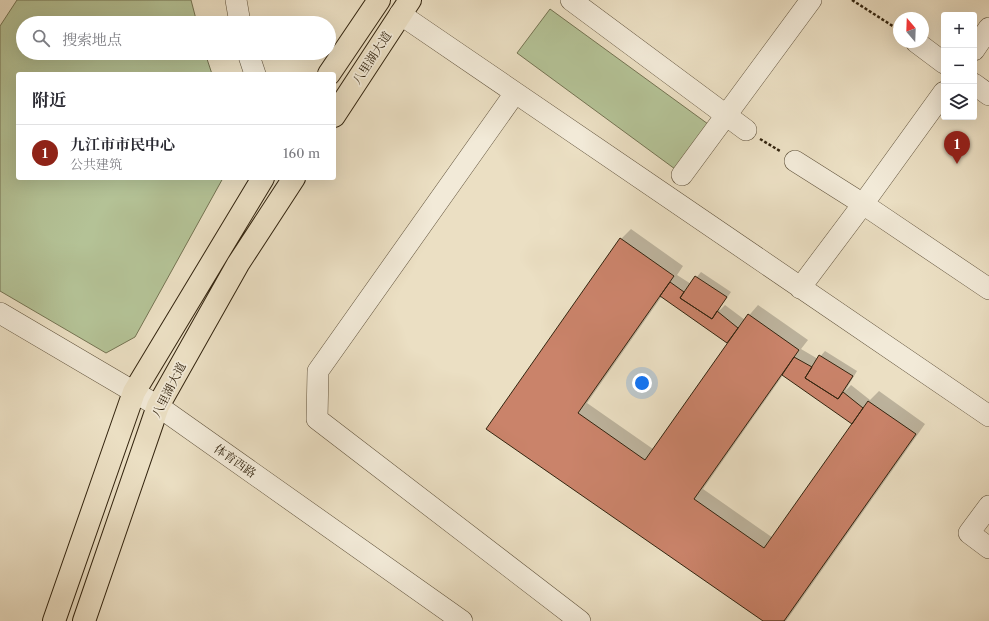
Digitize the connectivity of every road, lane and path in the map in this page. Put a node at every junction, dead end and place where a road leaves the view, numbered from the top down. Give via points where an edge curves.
1 (236, 0) edge
2 (379, 0) edge
3 (571, 0) edge
4 (810, 0) edge
5 (852, 0) edge
6 (405, 7) edge
7 (239, 16) edge
8 (893, 26) edge
9 (989, 28) edge
10 (924, 48) edge
11 (975, 48) edge
12 (250, 60) edge
13 (941, 61) edge
14 (254, 72) edge
15 (330, 72) edge
16 (977, 86) edge
17 (515, 93) junction
18 (989, 95) edge
19 (941, 96) edge
20 (336, 113) edge
21 (726, 116) junction
22 (746, 130) joint
23 (795, 161) joint
24 (682, 175) dead end
25 (262, 180) edge
26 (293, 180) edge
27 (863, 204) junction
28 (800, 288) junction
29 (989, 289) edge
30 (0, 314) edge
31 (134, 392) junction
32 (158, 406) junction
33 (989, 416) edge
34 (989, 506) edge
35 (989, 548) edge
36 (558, 615) edge
37 (54, 621) edge
38 (84, 621) edge
39 (462, 621) edge
40 (580, 621) edge

1 - 7 street
2 - 15 main road
3 - 21 street
4 - 21 street
5 - 8 path
6 - 17 street
6 - 20 main road, 八里湖大道
9 - 11 street
10 - 13 street
12 - 14 street
16 - 18 street
17 - 28 street
17 - 36 street via 318,371 317,419
19 - 27 street
21 - 22 street
21 - 24 street
22 - 23 path
23 - 27 street
25 - 31 main road
26 - 32 main road, 八里湖大道 via 238,264
27 - 28 street
27 - 29 street
28 - 33 street
30 - 31 street, 体育西路
31 - 32 street, 体育西路
31 - 37 main road
32 - 38 main road, 八里湖大道
32 - 39 street, 体育西路
34 - 35 street via 969,533
36 - 40 street

